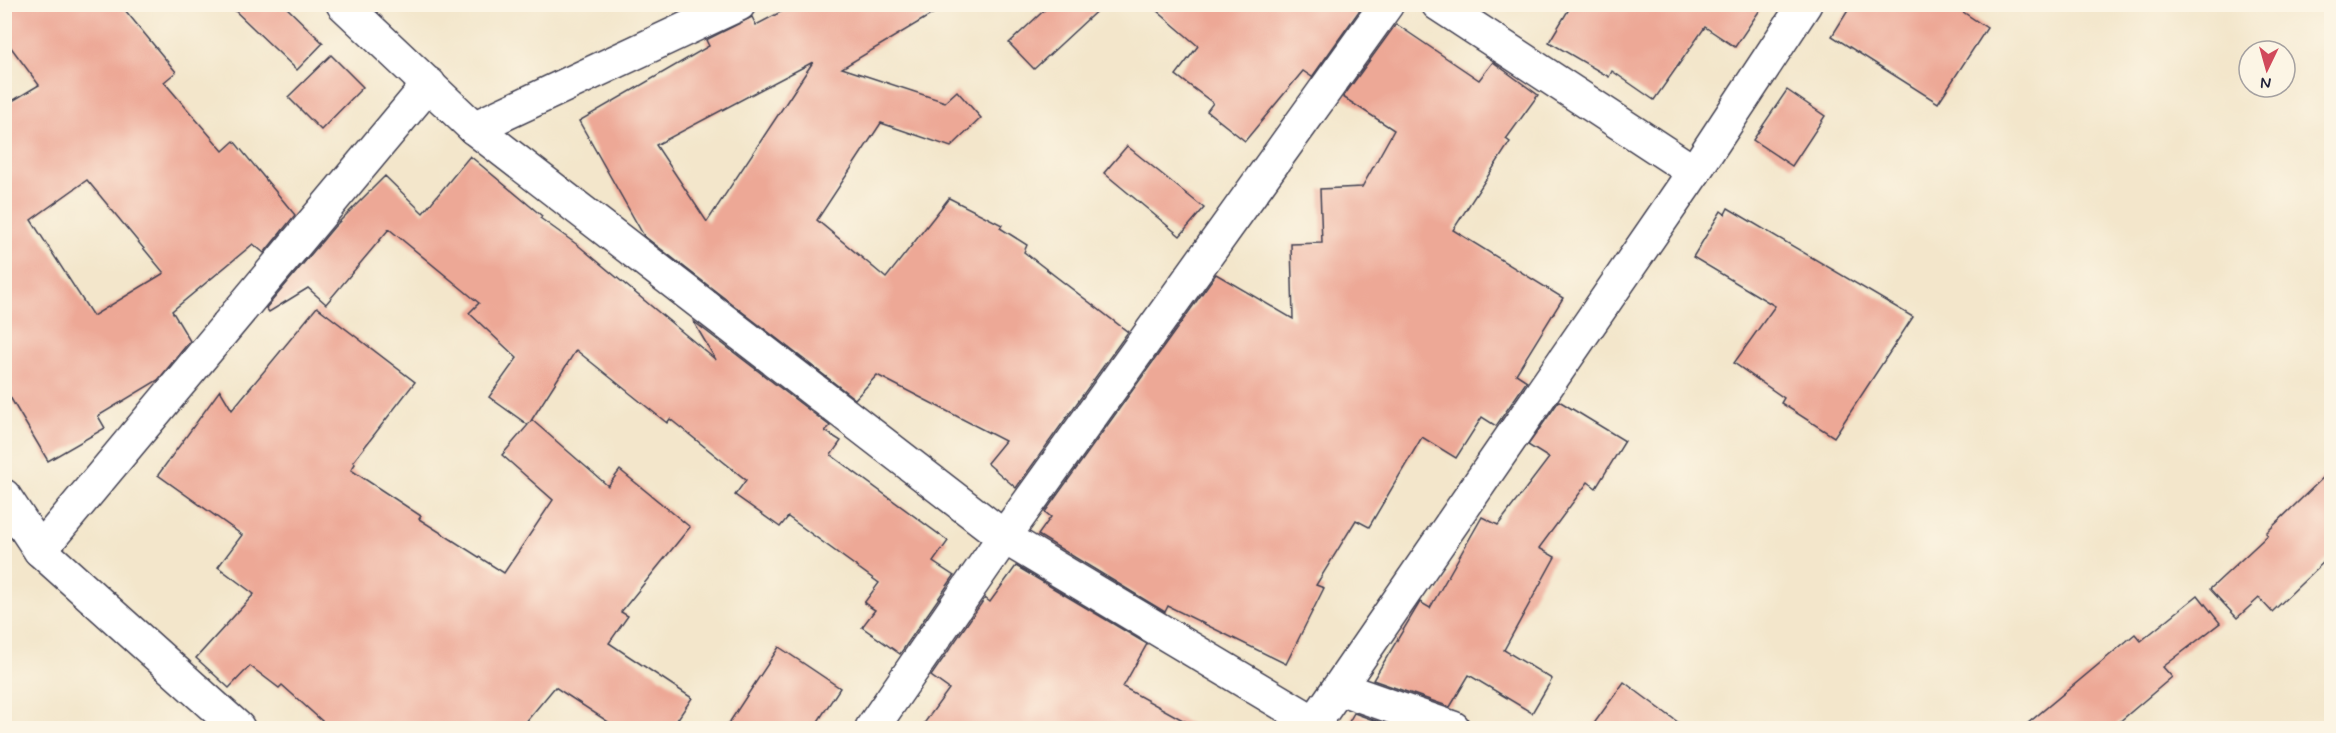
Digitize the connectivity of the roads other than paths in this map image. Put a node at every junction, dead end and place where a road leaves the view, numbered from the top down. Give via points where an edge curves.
1 (343, 4) edge
2 (739, 4) edge
3 (1387, 4) edge
4 (1438, 4) edge
5 (1805, 4) edge
6 (429, 84) junction
7 (474, 128) junction
8 (1694, 172) junction
9 (4, 496) edge
10 (1004, 537) junction
11 (40, 550) junction
12 (1339, 688) junction
13 (1313, 726) edge
14 (238, 729) edge
15 (872, 729) edge
16 (1453, 729) edge

1 - 6 street
2 - 7 street
3 - 10 street
4 - 8 street
5 - 8 street
6 - 7 street
6 - 11 street
7 - 10 street
8 - 12 street
9 - 11 street
10 - 13 street
10 - 15 street
11 - 14 street
12 - 13 street
12 - 16 street

